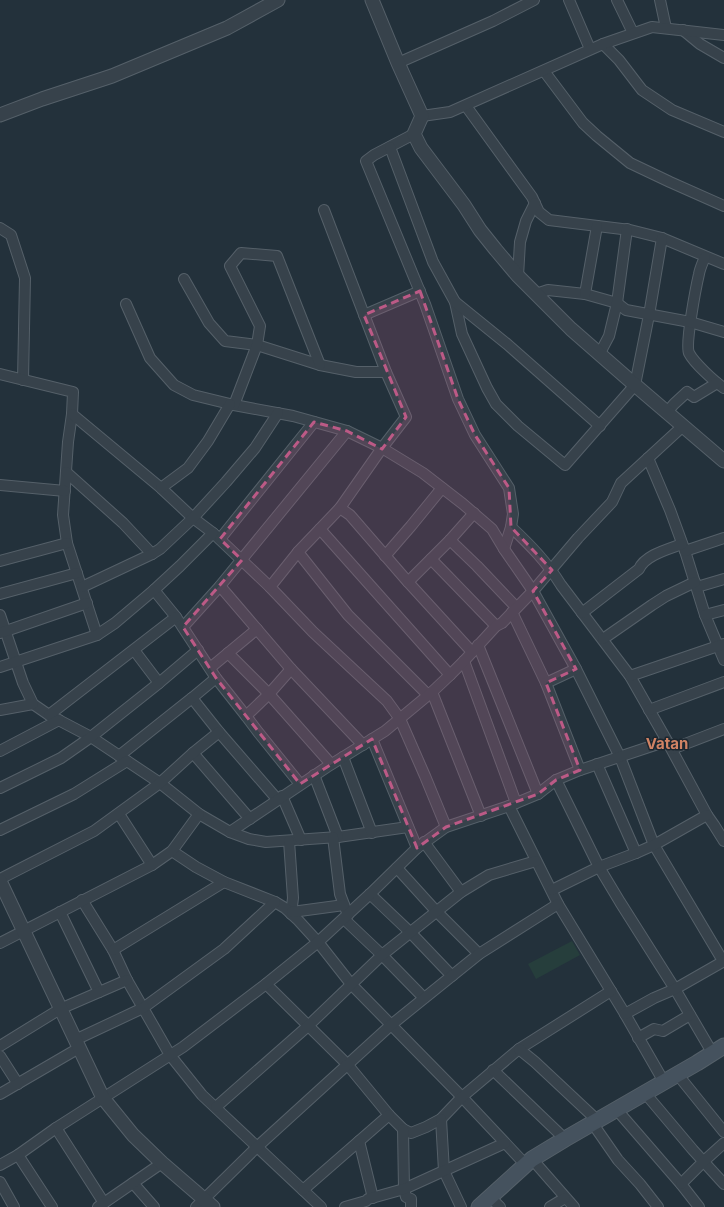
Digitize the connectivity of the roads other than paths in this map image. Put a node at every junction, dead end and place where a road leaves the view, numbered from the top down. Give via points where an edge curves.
1 (372, 0) edge
2 (534, 0) edge
3 (569, 0) edge
4 (617, 0) edge
5 (660, 0) edge
6 (272, 1) edge
7 (666, 28) junction
8 (683, 30) junction
9 (634, 33) junction
10 (724, 35) edge
11 (603, 44) junction
12 (590, 49) junction
13 (724, 58) edge
14 (398, 63) junction
15 (544, 70) junction
16 (466, 106) junction
17 (0, 115) edge
18 (422, 116) junction
19 (724, 132) edge
20 (414, 134) junction
21 (390, 147) junction
22 (535, 203) junction
23 (724, 206) edge
24 (324, 210) dead end
25 (597, 226) junction
26 (0, 228) edge
27 (627, 229) junction
28 (662, 238) junction
29 (705, 257) junction
30 (724, 264) edge
31 (518, 276) junction
32 (184, 279) dead end
33 (420, 290) junction
34 (536, 294) junction
35 (585, 294) junction
36 (455, 302) junction
37 (617, 303) junction
38 (126, 304) dead end
39 (649, 314) junction
40 (364, 315) junction
41 (690, 322) junction
42 (724, 332) edge
43 (257, 346) junction
44 (600, 353) junction
45 (320, 365) junction
46 (386, 372) junction
47 (0, 374) edge
48 (23, 380) junction
49 (635, 385) junction
50 (720, 386) edge
51 (232, 404) junction
52 (667, 412) junction
53 (278, 413) junction
54 (72, 414) junction
55 (314, 422) junction
56 (600, 426) junction
57 (683, 426) junction
58 (347, 431) junction
59 (382, 448) junction
60 (648, 458) junction
61 (724, 461) edge
62 (66, 472) junction
63 (0, 485) edge
64 (161, 488) junction
65 (442, 488) junction
66 (65, 491) junction
67 (340, 508) junction
68 (474, 513) junction
69 (193, 518) junction
70 (511, 527) junction
71 (320, 529) junction
72 (216, 536) junction
73 (724, 538) edge
74 (450, 540) junction
75 (67, 543) junction
76 (683, 548) junction
77 (504, 549) junction
78 (298, 552) junction
79 (152, 554) junction
80 (385, 556) junction
81 (430, 559) junction
82 (242, 560) junction
83 (0, 561) edge
84 (552, 570) junction
85 (77, 573) junction
86 (724, 579) edge
87 (408, 582) junction
88 (696, 585) junction
89 (220, 586) junction
90 (82, 587) junction
91 (270, 587) junction
92 (154, 590) junction
93 (533, 592) junction
94 (0, 594) edge
95 (87, 604) junction
96 (514, 610) junction
97 (724, 610) edge
98 (582, 613) junction
99 (0, 615) edge
100 (705, 615) junction
101 (176, 617) junction
102 (183, 626) junction
103 (496, 626) junction
104 (257, 629) junction
105 (3, 632) edge
106 (98, 635) junction
107 (603, 639) junction
108 (721, 645) edge
109 (475, 648) junction
110 (134, 650) junction
111 (198, 650) junction
112 (228, 653) junction
113 (724, 660) edge
114 (464, 661) junction
115 (16, 662) junction
116 (0, 667) edge
117 (210, 668) junction
118 (291, 669) junction
119 (576, 669) junction
120 (450, 675) junction
121 (630, 676) junction
122 (216, 678) junction
123 (724, 682) edge
124 (160, 683) junction
125 (546, 683) junction
126 (430, 693) junction
127 (269, 694) junction
128 (192, 698) junction
129 (33, 704) junction
130 (0, 710) edge
131 (649, 710) junction
132 (49, 715) junction
133 (246, 716) junction
134 (400, 719) junction
135 (59, 720) junction
136 (724, 729) edge
137 (219, 732) junction
138 (91, 737) junction
139 (372, 739) junction
140 (363, 745) junction
141 (670, 745) junction
142 (0, 751) edge
143 (193, 753) junction
144 (343, 756) junction
145 (620, 757) junction
146 (123, 759) junction
147 (331, 764) junction
148 (596, 764) junction
149 (580, 770) junction
150 (314, 775) junction
151 (556, 780) junction
152 (160, 783) junction
153 (300, 784) junction
154 (0, 787) edge
155 (538, 794) junction
156 (280, 798) junction
157 (513, 804) junction
158 (119, 814) junction
159 (199, 814) junction
160 (707, 815) junction
161 (481, 816) junction
162 (250, 819) junction
163 (724, 820) edge
164 (714, 825) junction
165 (408, 827) junction
166 (446, 827) junction
167 (0, 830) edge
168 (230, 832) junction
169 (372, 833) junction
170 (335, 837) junction
171 (301, 840) junction
172 (290, 841) junction
173 (724, 841) edge
174 (420, 845) junction
175 (654, 845) junction
176 (172, 851) junction
177 (636, 853) junction
178 (536, 861) junction
179 (152, 865) junction
180 (599, 867) junction
181 (397, 868) junction
182 (0, 880) edge
183 (224, 882) junction
184 (552, 890) junction
185 (461, 892) junction
186 (370, 894) junction
187 (82, 900) junction
188 (275, 902) junction
189 (558, 904) junction
190 (344, 905) junction
191 (436, 911) junction
192 (60, 912) junction
193 (292, 913) junction
194 (346, 917) junction
195 (23, 930) junction
196 (410, 932) junction
197 (0, 942) edge
198 (318, 942) junction
199 (113, 950) junction
200 (479, 954) junction
201 (382, 955) junction
202 (723, 961) edge
203 (452, 976) junction
204 (127, 980) junction
205 (266, 984) junction
206 (351, 984) junction
207 (675, 989) junction
208 (610, 991) junction
209 (100, 992) junction
210 (424, 998) junction
211 (143, 1008) junction
212 (60, 1009) junction
213 (625, 1014) junction
214 (690, 1015) junction
215 (391, 1025) junction
216 (308, 1026) junction
217 (638, 1038) junction
218 (77, 1044) junction
219 (0, 1046) edge
220 (519, 1049) junction
221 (719, 1050) edge
222 (170, 1055) junction
223 (0, 1056) edge
224 (347, 1064) junction
225 (493, 1070) junction
226 (678, 1075) junction
227 (664, 1082) junction
228 (18, 1084) junction
229 (645, 1093) junction
230 (0, 1094) edge
231 (462, 1097) junction
232 (103, 1098) junction
233 (216, 1107) junction
234 (617, 1110) junction
235 (389, 1115) junction
236 (442, 1119) junction
237 (596, 1122) junction
238 (56, 1128) junction
239 (402, 1129) junction
240 (724, 1132) edge
241 (565, 1139) junction
242 (359, 1141) junction
243 (505, 1143) junction
244 (724, 1143) edge
245 (257, 1147) junction
246 (18, 1155) junction
247 (704, 1161) junction
248 (528, 1162) junction
249 (162, 1163) junction
250 (0, 1165) edge
251 (444, 1171) junction
252 (0, 1182) edge
253 (133, 1183) junction
254 (681, 1184) junction
255 (724, 1184) edge
256 (404, 1189) junction
257 (303, 1190) junction
258 (489, 1196) junction
259 (565, 1198) junction
260 (369, 1202) edge
261 (106, 1204) edge
262 (204, 1204) edge
263 (14, 1207) edge
264 (52, 1207) edge
265 (154, 1207) edge
266 (321, 1207) edge
267 (345, 1207) edge
268 (411, 1207) edge
269 (461, 1207) edge
270 (478, 1207) edge
271 (500, 1207) edge
272 (550, 1207) edge
273 (574, 1207) edge
274 (658, 1207) edge
275 (699, 1207) edge

1 - 14 street
2 - 14 street
3 - 12 street
4 - 9 street
5 - 7 street
6 - 17 street via 227,28 112,76
7 - 8 street
7 - 9 street via 652,27
8 - 10 street
8 - 13 street
9 - 11 street
11 - 12 street
11 - 19 street via 642,90 672,110
12 - 15 street
14 - 18 street
15 - 16 street
15 - 23 street via 583,123 630,162
16 - 18 street via 450,112
16 - 22 street
18 - 20 street
20 - 21 street
20 - 31 street via 421,148 480,230
21 - 33 street via 366,162
21 - 36 street via 433,262
22 - 25 street via 539,212 549,220
22 - 31 street via 520,242
24 - 40 street
25 - 27 street
25 - 35 street
26 - 48 street via 11,235 25,278
27 - 28 street
27 - 37 street
28 - 29 street
28 - 39 street
29 - 30 street
29 - 41 street via 699,273
31 - 34 street
32 - 43 street via 210,322 225,341
33 - 40 street
33 - 70 street via 458,399 475,435 509,488
34 - 35 street via 548,290
34 - 44 street via 571,329
35 - 37 street
36 - 56 street
36 - 56 street via 462,334 487,388 496,404 518,426 565,464
37 - 39 street via 626,310
37 - 44 street via 609,336
38 - 51 street via 150,358 174,385 193,395
39 - 41 street
39 - 49 street
40 - 46 street
41 - 42 street
41 - 50 street via 688,352
43 - 45 street
43 - 45 street via 260,326 230,266 241,254 277,256
43 - 51 street
44 - 49 street
45 - 46 street via 356,372
46 - 59 street via 406,417
47 - 48 street
48 - 54 street via 72,392
49 - 52 street
49 - 56 street
50 - 52 street via 694,397 688,392
51 - 53 street
51 - 64 street via 188,468
52 - 57 street
53 - 55 street
53 - 69 street via 255,448
54 - 62 street
54 - 64 street
55 - 58 street
55 - 72 street
57 - 60 street
57 - 61 street
58 - 59 street
58 - 82 street
59 - 65 street
59 - 67 street
60 - 76 street
60 - 84 street via 621,483 612,502
62 - 66 street
62 - 79 street via 123,523
63 - 66 street
64 - 69 street
65 - 68 street
65 - 80 street
66 - 75 street
67 - 71 street
67 - 80 street via 350,515
68 - 74 street
68 - 77 street via 492,529
69 - 72 street
69 - 79 street
70 - 77 street
70 - 84 street
71 - 78 street
71 - 120 street
72 - 82 street
72 - 92 street
73 - 76 street
74 - 81 street
74 - 96 street via 477,566
75 - 83 street
75 - 85 street
76 - 88 street
76 - 98 street via 652,556
77 - 93 street
78 - 91 street
78 - 126 street via 348,615
79 - 90 street
80 - 87 street
81 - 87 street
81 - 103 street
82 - 89 street
82 - 91 street
84 - 93 street
84 - 98 street
85 - 90 street
85 - 94 street
86 - 88 street
87 - 109 street
88 - 100 street
88 - 107 street via 656,602
89 - 102 street
89 - 104 street
90 - 95 street
91 - 134 street via 313,632 387,701
92 - 101 street
92 - 106 street via 115,624
93 - 96 street
93 - 119 street
95 - 105 street
95 - 106 street
96 - 103 street
96 - 125 street
97 - 100 street
98 - 107 street
99 - 105 street
100 - 108 street
101 - 102 street
101 - 110 street
102 - 111 street
103 - 109 street
104 - 112 street
104 - 118 street
105 - 115 street
106 - 115 street
107 - 121 street
108 - 113 street
108 - 121 street
109 - 114 street
109 - 155 street
110 - 124 street
110 - 132 street
111 - 117 street
111 - 124 street
112 - 117 street
112 - 127 street
114 - 120 street
114 - 157 street
115 - 116 street
115 - 129 street
117 - 122 street
118 - 127 street
118 - 140 street
119 - 125 street
119 - 145 street
120 - 126 street
121 - 131 street
122 - 128 street
122 - 133 street
123 - 131 street
124 - 138 street
125 - 149 street
126 - 134 street
126 - 161 street
127 - 133 street
127 - 147 street
128 - 137 street
128 - 146 street
129 - 130 street
129 - 132 street
131 - 141 street
132 - 135 street
133 - 153 street
134 - 139 street
134 - 166 street
135 - 138 street
135 - 142 street
136 - 141 street
137 - 143 street
137 - 156 street
138 - 146 street
138 - 154 street via 61,758
139 - 140 street
139 - 165 street
140 - 144 street
141 - 145 street
141 - 160 street
143 - 152 street
143 - 162 street
144 - 147 street
144 - 169 street
145 - 148 street
145 - 175 street
146 - 152 street
146 - 167 street via 74,794
147 - 150 street
148 - 149 street
148 - 177 street
149 - 151 street
150 - 153 street
150 - 170 street
151 - 155 street
151 - 180 street
152 - 158 street
152 - 159 street
153 - 156 street
155 - 157 street
156 - 162 street
156 - 171 street
157 - 161 street
157 - 178 street
158 - 179 street
158 - 182 street via 94,831
159 - 168 street
159 - 176 street
160 - 164 street
160 - 175 street
161 - 166 street
162 - 168 street
163 - 164 street
164 - 173 street
165 - 169 street
165 - 174 street
166 - 174 street
168 - 172 street via 266,842
169 - 170 street
170 - 171 street
170 - 190 street via 340,894
171 - 172 street
172 - 193 street
174 - 181 street
174 - 185 street
175 - 177 street
175 - 202 street
176 - 179 street
176 - 183 street via 196,868
177 - 180 street
178 - 184 street
178 - 185 street via 489,875
179 - 187 street
180 - 184 street
180 - 207 street
181 - 186 street
181 - 191 street
182 - 195 street
183 - 188 street
183 - 199 street
184 - 189 street
185 - 191 street
186 - 194 street
186 - 196 street
187 - 192 street
187 - 199 street
188 - 193 street
188 - 211 street via 224,949
189 - 200 street
189 - 208 street
190 - 193 street
190 - 194 street
191 - 196 street
191 - 200 street
192 - 195 street
192 - 209 street
193 - 198 street
194 - 198 street
194 - 201 street
195 - 197 street
195 - 212 street
196 - 201 street
196 - 203 street
198 - 205 street
198 - 206 street
199 - 204 street
200 - 203 street
201 - 206 street
201 - 210 street
202 - 207 street
203 - 210 street
204 - 209 street
204 - 211 street
205 - 216 street
205 - 222 street
206 - 215 street
206 - 216 street
207 - 213 street
207 - 214 street
208 - 213 street
208 - 220 street
209 - 212 street
210 - 215 street
211 - 218 street
211 - 222 street
212 - 218 street
212 - 219 street
213 - 217 street
214 - 217 street via 663,1031 654,1030
214 - 221 street
215 - 224 street
215 - 231 street
216 - 224 street
216 - 233 street
217 - 227 street
218 - 228 street
218 - 232 street
220 - 225 street
220 - 237 street
221 - 226 main road
222 - 232 street
222 - 233 street via 202,1095
223 - 228 street
224 - 235 street
224 - 245 street
225 - 231 street
225 - 241 street
226 - 227 main road
226 - 240 street
227 - 229 main road
228 - 230 street
229 - 234 main road
229 - 247 street
231 - 236 street
231 - 243 street
232 - 238 street
232 - 249 street via 133,1135
233 - 245 street
234 - 237 main road
234 - 254 street
235 - 239 street
235 - 242 street
236 - 239 street via 411,1133
236 - 251 street
237 - 241 main road
237 - 274 street via 618,1160
238 - 246 street
238 - 261 street
239 - 256 street
241 - 248 main road
242 - 257 street
242 - 260 street
243 - 248 street
243 - 251 street
244 - 247 street
245 - 257 street
245 - 262 street
246 - 250 street
246 - 264 street
247 - 254 street
247 - 255 street
248 - 258 main road
248 - 259 street
249 - 253 street
249 - 262 street
251 - 256 street
251 - 269 street
252 - 263 street
253 - 261 street
253 - 265 street
254 - 275 street
256 - 260 street
256 - 268 street
257 - 266 street
258 - 270 main road
258 - 271 street
259 - 272 street
259 - 273 street
260 - 267 street

